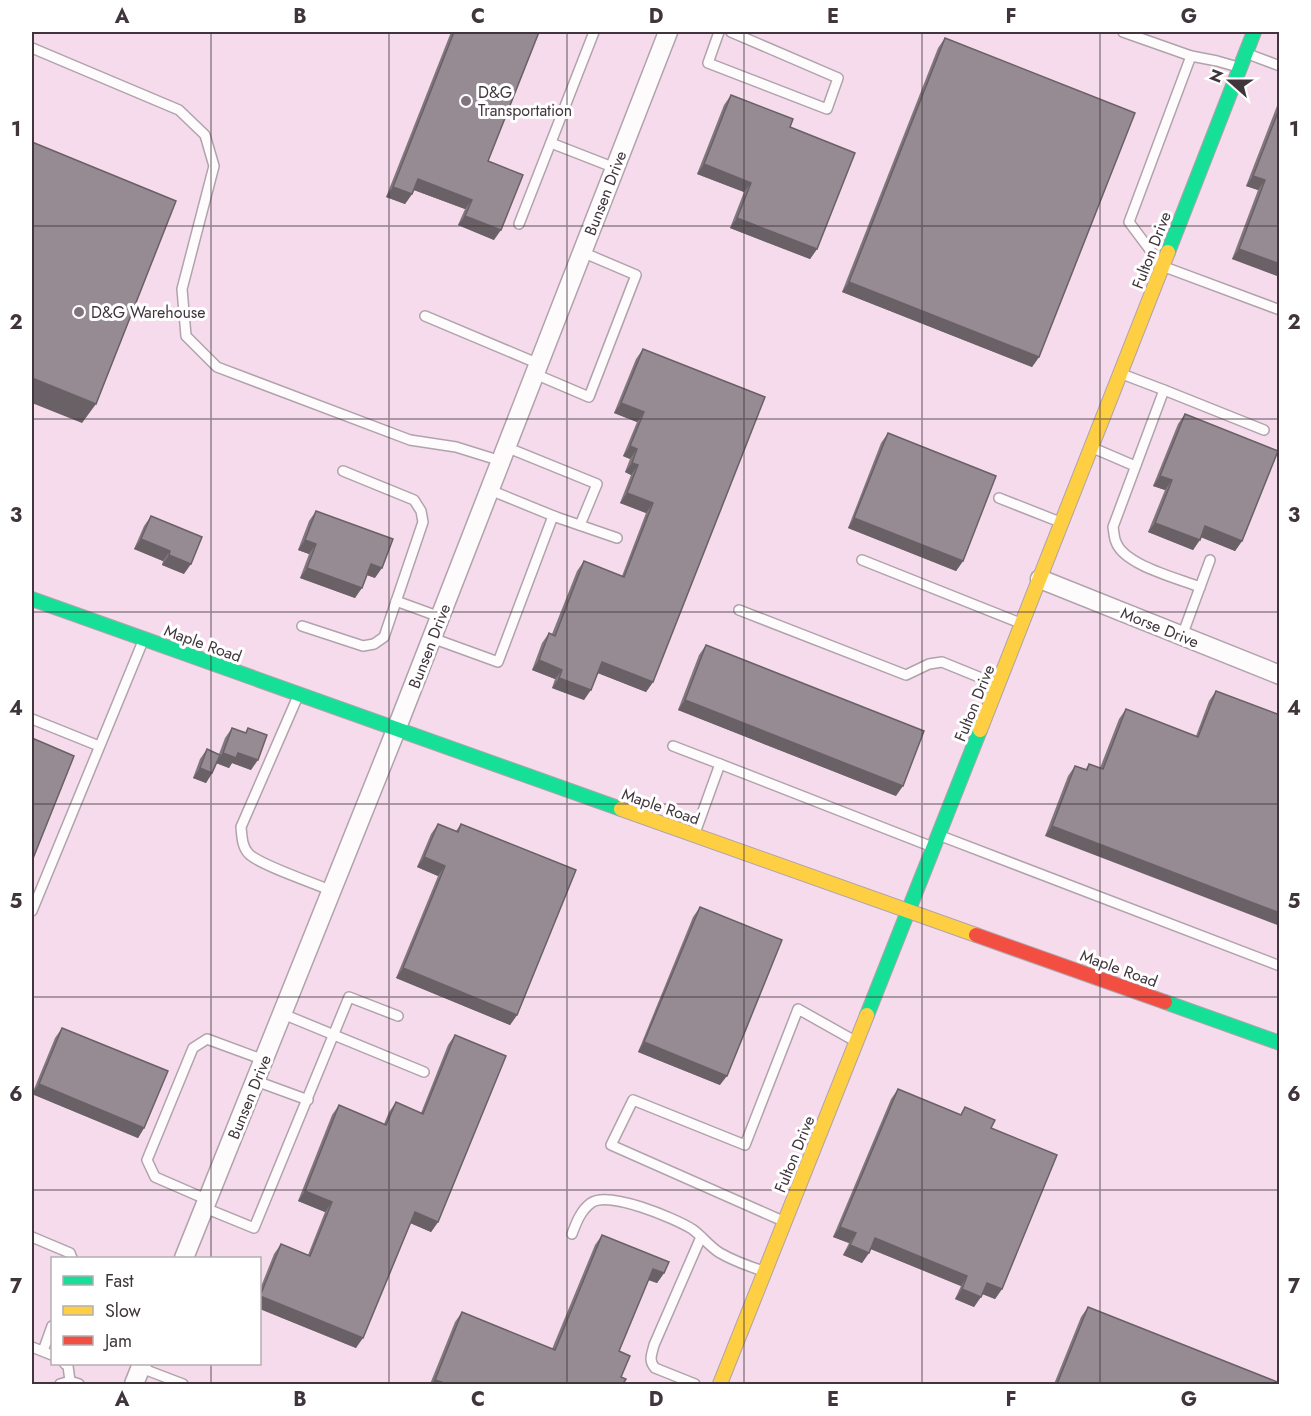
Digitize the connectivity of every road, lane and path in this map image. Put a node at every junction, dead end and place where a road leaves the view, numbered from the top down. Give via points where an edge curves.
1 (594, 32) edge
2 (668, 32) edge
3 (719, 32) edge
4 (731, 32) edge
5 (1123, 32) edge
6 (1254, 32) edge
7 (32, 48) edge
8 (1245, 53) junction
9 (1191, 56) junction
10 (1280, 66) edge
11 (1240, 68) junction
12 (551, 143) junction
13 (615, 168) junction
14 (519, 224) dead end
15 (582, 252) junction
16 (1162, 266) junction
17 (1280, 310) edge
18 (425, 316) dead end
19 (537, 369) junction
20 (1121, 373) junction
21 (1164, 390) junction
22 (1264, 429) dead end
23 (1092, 448) junction
24 (504, 454) junction
25 (1135, 466) junction
26 (343, 471) dead end
27 (490, 490) junction
28 (999, 498) dead end
29 (556, 517) junction
30 (1062, 523) junction
31 (580, 525) junction
32 (617, 538) dead end
33 (862, 560) dead end
34 (1210, 560) dead end
35 (1040, 579) junction
36 (1200, 587) junction
37 (32, 599) edge
38 (396, 601) junction
39 (740, 610) dead end
40 (440, 617) junction
41 (1022, 624) junction
42 (302, 626) dead end
43 (1182, 636) junction
44 (432, 638) junction
45 (143, 639) junction
46 (1280, 675) edge
47 (999, 685) junction
48 (298, 694) junction
49 (32, 719) edge
50 (396, 730) junction
51 (99, 746) junction
52 (673, 746) dead end
53 (720, 764) junction
54 (694, 835) junction
55 (936, 841) junction
56 (332, 891) junction
57 (909, 910) junction
58 (32, 911) edge
59 (1280, 966) edge
60 (283, 1014) junction
61 (398, 1016) dead end
62 (332, 1036) junction
63 (856, 1042) junction
64 (1280, 1042) edge
65 (264, 1060) junction
66 (424, 1072) dead end
67 (256, 1081) junction
68 (308, 1100) junction
69 (206, 1204) junction
70 (785, 1222) junction
71 (572, 1234) dead end
72 (32, 1237) edge
73 (701, 1237) junction
74 (72, 1257) edge
75 (184, 1257) edge
76 (765, 1272) junction
77 (51, 1333) edge
78 (32, 1347) edge
79 (48, 1353) edge
80 (65, 1365) edge
81 (139, 1372) edge
82 (70, 1383) edge
83 (183, 1384) edge
84 (695, 1384) edge
85 (720, 1384) edge

1 - 12 lane
2 - 13 street, Bunsen Drive
3 - 4 lane via 708,63 827,109 838,78
5 - 9 lane
6 - 8 street, Fulton Drive
7 - 24 lane via 179,110 205,135 214,166 182,289 186,336 216,368 410,440
8 - 10 lane
8 - 11 street, Fulton Drive
9 - 11 lane
9 - 16 lane via 1129,222
11 - 16 street, Fulton Drive
12 - 13 lane
12 - 14 lane
13 - 15 street, Bunsen Drive
15 - 19 street, Bunsen Drive
15 - 19 lane via 636,275 590,397
16 - 17 lane
16 - 20 street, Fulton Drive
18 - 19 lane
19 - 24 street, Bunsen Drive
20 - 21 lane
20 - 23 street, Fulton Drive
21 - 22 lane
21 - 25 lane
23 - 25 lane
23 - 30 street, Fulton Drive
24 - 27 street, Bunsen Drive
24 - 31 lane via 597,484
25 - 36 lane via 1113,527 1116,542 1134,561
26 - 38 lane via 414,500 421,511 423,522
27 - 29 lane
27 - 40 street, Bunsen Drive
28 - 30 lane
29 - 31 lane
29 - 44 lane via 498,662
30 - 35 street, Fulton Drive
31 - 32 lane
33 - 41 lane
34 - 36 lane
35 - 41 street, Fulton Drive
35 - 43 street, Morse Drive
36 - 43 lane
37 - 45 street, Maple Road
38 - 40 lane
38 - 42 lane via 384,637 374,644 363,646
39 - 47 lane via 906,675 942,662
40 - 44 street, Bunsen Drive
41 - 47 street, Fulton Drive
43 - 46 street, Morse Drive
44 - 50 street, Bunsen Drive
45 - 48 street, Maple Road
45 - 51 lane
47 - 55 street, Fulton Drive
48 - 50 street, Maple Road
48 - 56 lane via 241,827 243,843 249,854
49 - 51 lane
50 - 54 street, Maple Road
50 - 56 street, Bunsen Drive
51 - 58 lane
52 - 53 lane
53 - 54 lane
53 - 55 lane
54 - 57 street, Maple Road
55 - 57 street, Fulton Drive
55 - 59 lane
56 - 60 street, Bunsen Drive
57 - 63 street, Fulton Drive
57 - 64 street, Maple Road
60 - 62 lane
60 - 65 street, Bunsen Drive
61 - 62 lane via 349,997
62 - 66 lane
62 - 68 lane
63 - 70 street, Fulton Drive
63 - 70 lane via 798,1010 745,1145 633,1100 611,1145
65 - 67 street, Bunsen Drive
65 - 69 lane via 207,1039 193,1048 147,1160 154,1177
67 - 68 lane
67 - 69 street, Bunsen Drive
68 - 69 lane via 254,1228
69 - 75 street, Bunsen Drive
70 - 76 street, Fulton Drive
71 - 73 lane via 579,1217 591,1203 602,1198 668,1218
72 - 74 lane
73 - 76 lane via 737,1262
73 - 84 lane via 651,1358 655,1368
76 - 85 street, Fulton Drive
77 - 79 lane
78 - 79 lane
80 - 82 lane
81 - 83 lane

